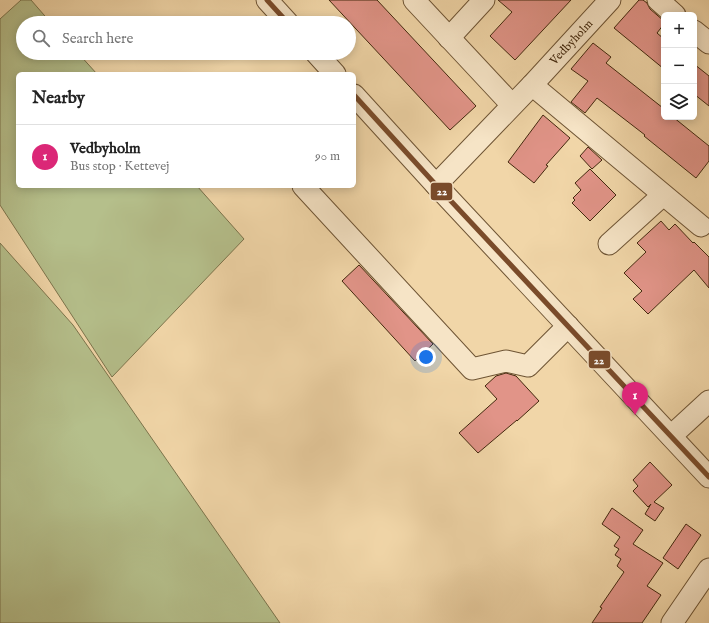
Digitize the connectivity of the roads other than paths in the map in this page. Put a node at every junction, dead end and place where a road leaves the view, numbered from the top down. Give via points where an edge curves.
1 (267, 0) edge
2 (414, 0) edge
3 (484, 0) edge
4 (610, 0) edge
5 (658, 0) edge
6 (672, 12) edge
7 (282, 16) edge
8 (697, 33) edge
9 (449, 38) junction
10 (709, 43) edge
11 (322, 60) edge
12 (333, 72) edge
13 (532, 85) junction
14 (356, 97) edge
15 (512, 105) junction
16 (436, 185) junction
17 (305, 188) edge
18 (663, 195) junction
19 (701, 226) dead end
20 (609, 244) dead end
21 (568, 326) junction
22 (709, 400) edge
23 (671, 436) junction
24 (709, 477) edge
25 (709, 569) edge
26 (672, 623) edge

1 - 7 street
2 - 9 street
3 - 9 street
4 - 13 street, Vedbyholm
5 - 6 street
8 - 10 street
9 - 15 street
11 - 12 street
13 - 15 street, Vedbyholm
13 - 18 street
14 - 16 street
15 - 16 street, Vedbyholm
16 - 21 street
17 - 21 street via 472,369 506,361 528,366
18 - 19 street
18 - 20 street
21 - 23 street
22 - 23 street
23 - 24 street
25 - 26 street

